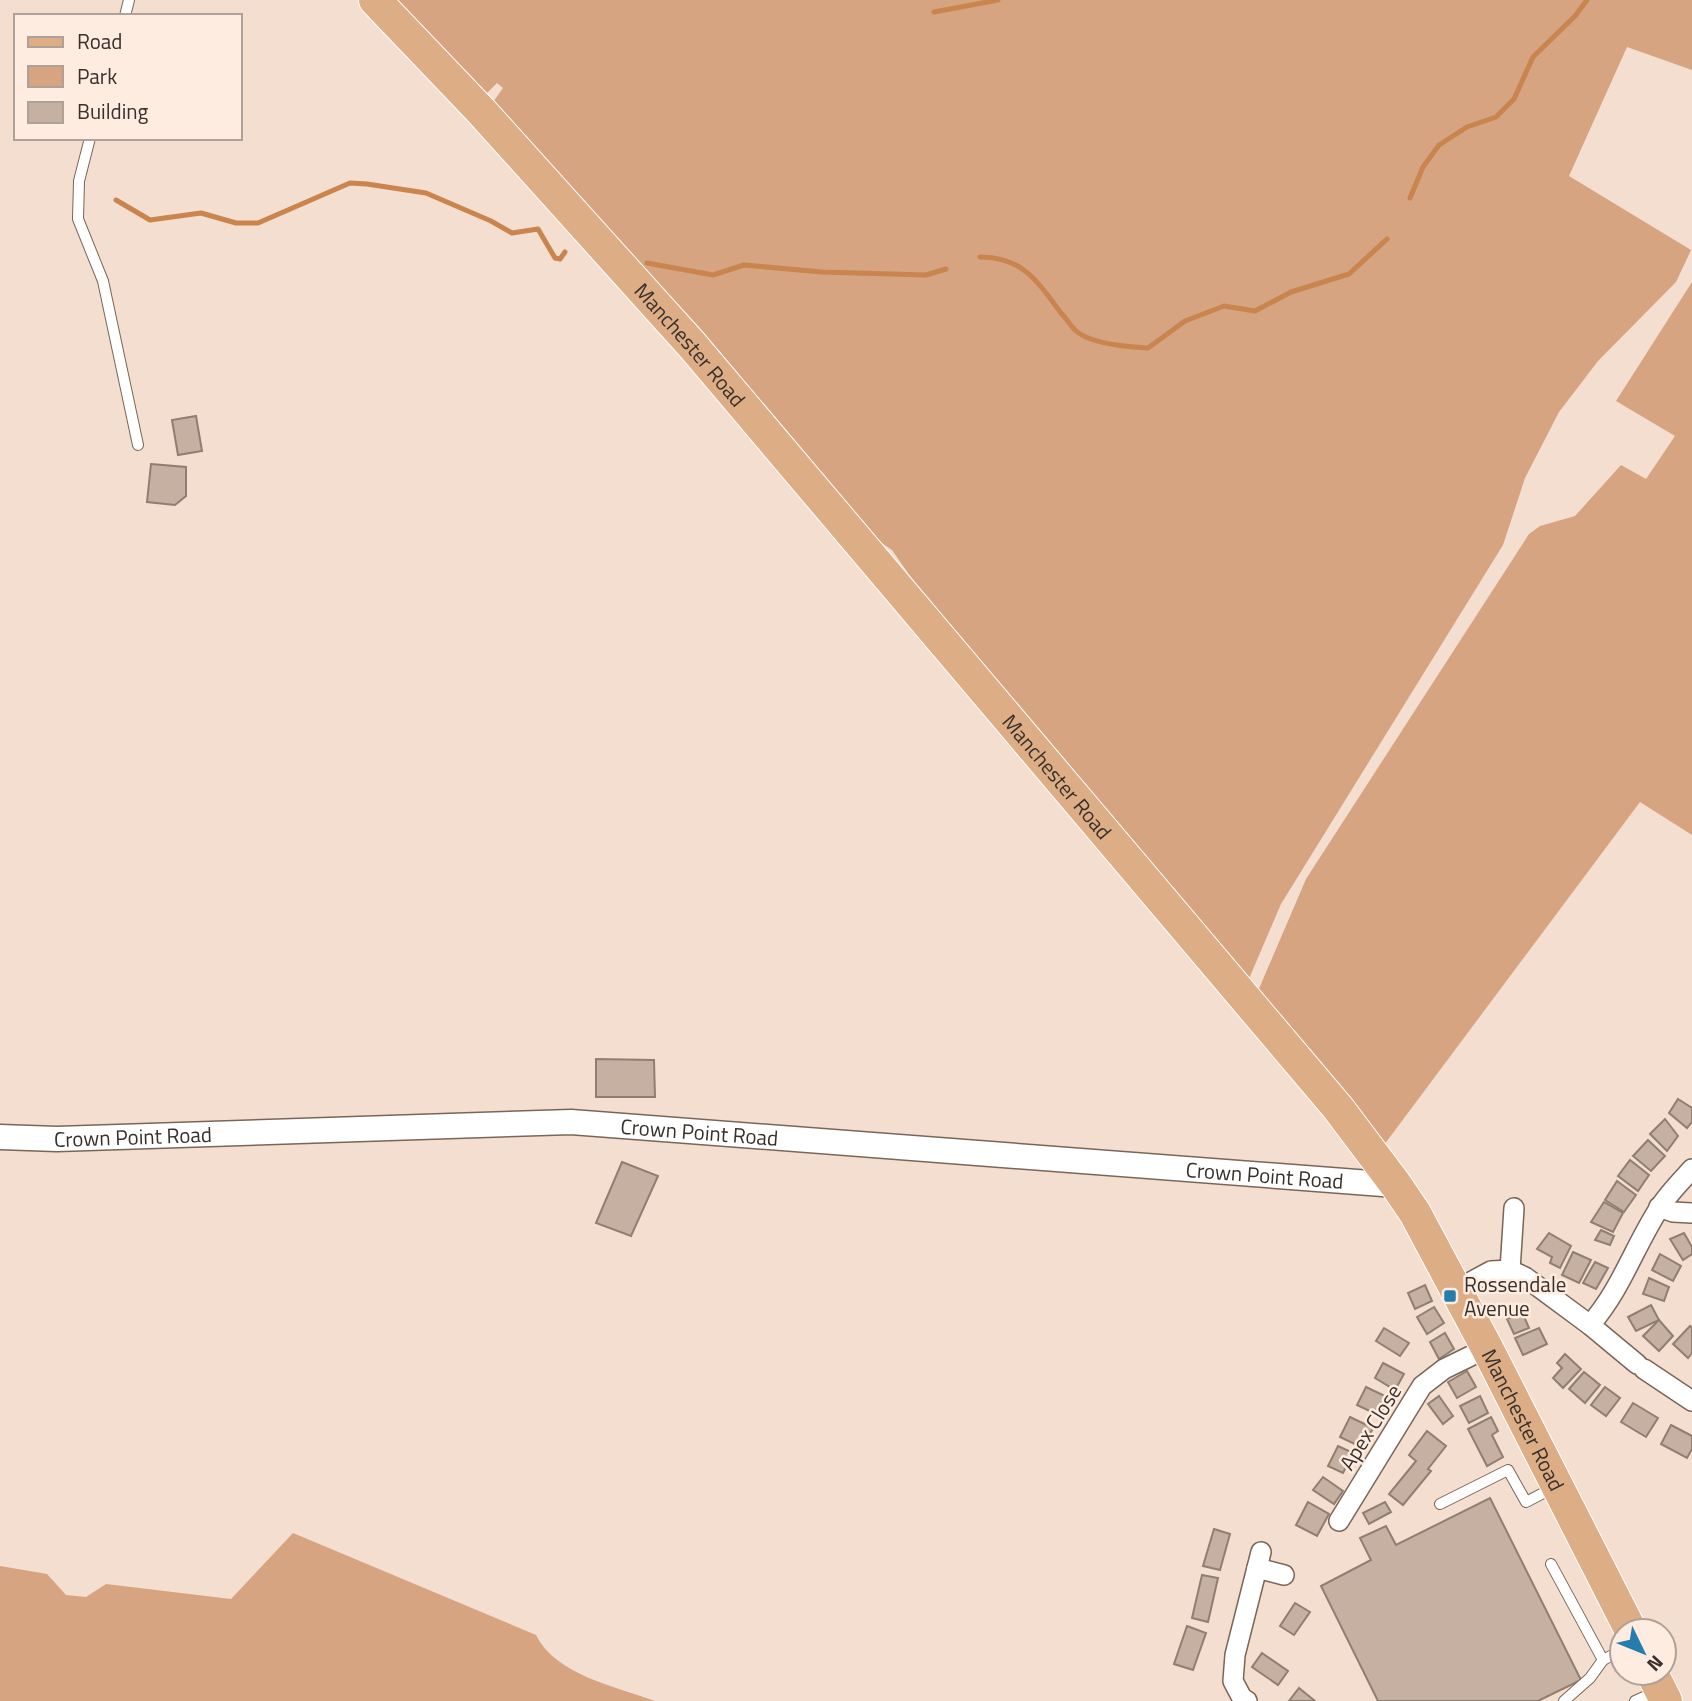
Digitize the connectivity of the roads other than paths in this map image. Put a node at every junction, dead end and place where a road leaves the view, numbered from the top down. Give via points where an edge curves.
1 (375, 0) edge
2 (89, 140) edge
3 (138, 444) dead end
4 (0, 1137) edge
5 (1692, 1169) edge
6 (1396, 1185) junction
7 (1514, 1208) dead end
8 (1659, 1208) junction
9 (1692, 1213) edge
10 (1510, 1270) junction
11 (1456, 1290) junction
12 (1590, 1325) junction
13 (1487, 1348) junction
14 (1692, 1401) edge
15 (1557, 1486) junction
16 (1440, 1504) dead end
17 (1339, 1521) dead end
18 (1551, 1564) dead end
19 (1284, 1575) dead end
20 (1624, 1617) edge
21 (1608, 1657) edge
22 (1603, 1660) junction
23 (1247, 1701) edge
24 (1564, 1701) edge

1 - 6 main road, Manchester Road via 701,355 1338,1108
2 - 3 lane via 79,181 78,219 103,281
4 - 6 street, Crown Point Road via 570,1122
5 - 8 street
6 - 11 main road, Manchester Road
7 - 10 street
8 - 9 street
8 - 12 street via 1619,1286
10 - 11 street via 1491,1271
10 - 12 street
11 - 13 main road, Manchester Road
12 - 14 street
13 - 15 main road, Manchester Road
13 - 17 street, Apex Close via 1444,1368 1422,1386
15 - 16 lane via 1527,1502 1508,1469
15 - 20 main road, Manchester Road
18 - 22 lane
19 - 23 street via 1259,1560 1235,1655 1233,1681
21 - 22 lane
22 - 24 lane

